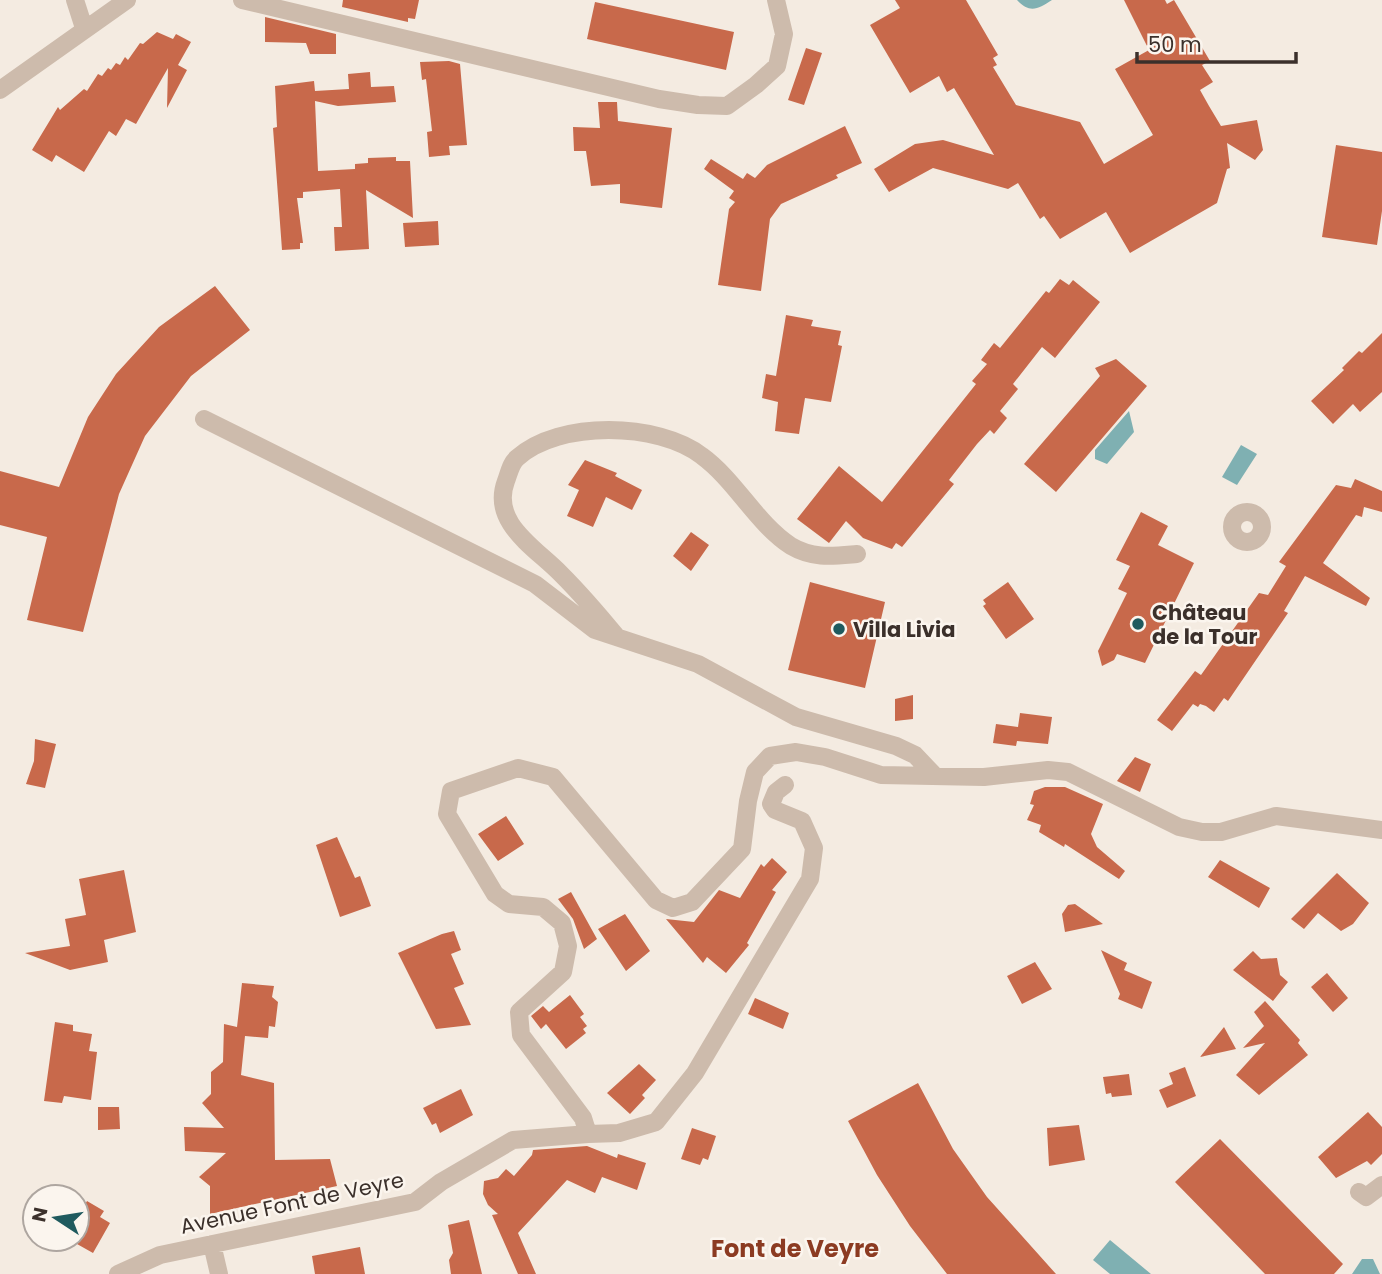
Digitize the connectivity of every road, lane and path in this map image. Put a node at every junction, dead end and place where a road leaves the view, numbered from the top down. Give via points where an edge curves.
1 (75, 0) edge
2 (127, 0) edge
3 (242, 0) edge
4 (776, 0) edge
5 (84, 28) junction
6 (0, 90) edge
7 (204, 419) dead end
8 (857, 554) dead end
9 (619, 640) junction
10 (936, 776) junction
11 (785, 785) dead end
12 (1382, 830) edge
13 (588, 1134) junction
14 (1382, 1185) edge
15 (1359, 1192) dead end
16 (212, 1244) junction
17 (118, 1274) edge
18 (219, 1274) edge

1 - 5 street
2 - 5 street
3 - 4 street via 698,106 727,106 777,66 784,34
5 - 6 street
7 - 9 street via 535,584 595,630
8 - 9 street via 818,557 792,546 771,530 700,454 657,436 616,429 576,432 538,442 514,460 504,486 503,507 512,527
9 - 10 street via 698,664 796,717 896,746 915,755
10 - 12 street via 1068,772 1179,827 1202,832 1220,832 1276,816
10 - 13 street via 881,775 796,752 770,756 755,772 742,849 692,902 673,908 656,900 553,777 518,768 452,791 447,814 495,894 509,904 543,907 562,923 568,946 563,972 519,1012 521,1035 583,1118
11 - 13 street, Avenue Font de Veyre via 771,804 802,821 814,848 810,879 695,1073 656,1122 619,1133
13 - 16 street, Avenue Font de Veyre via 513,1140 415,1202
14 - 15 street via 1366,1197
16 - 17 street, Avenue Font de Veyre via 160,1255
16 - 18 street

